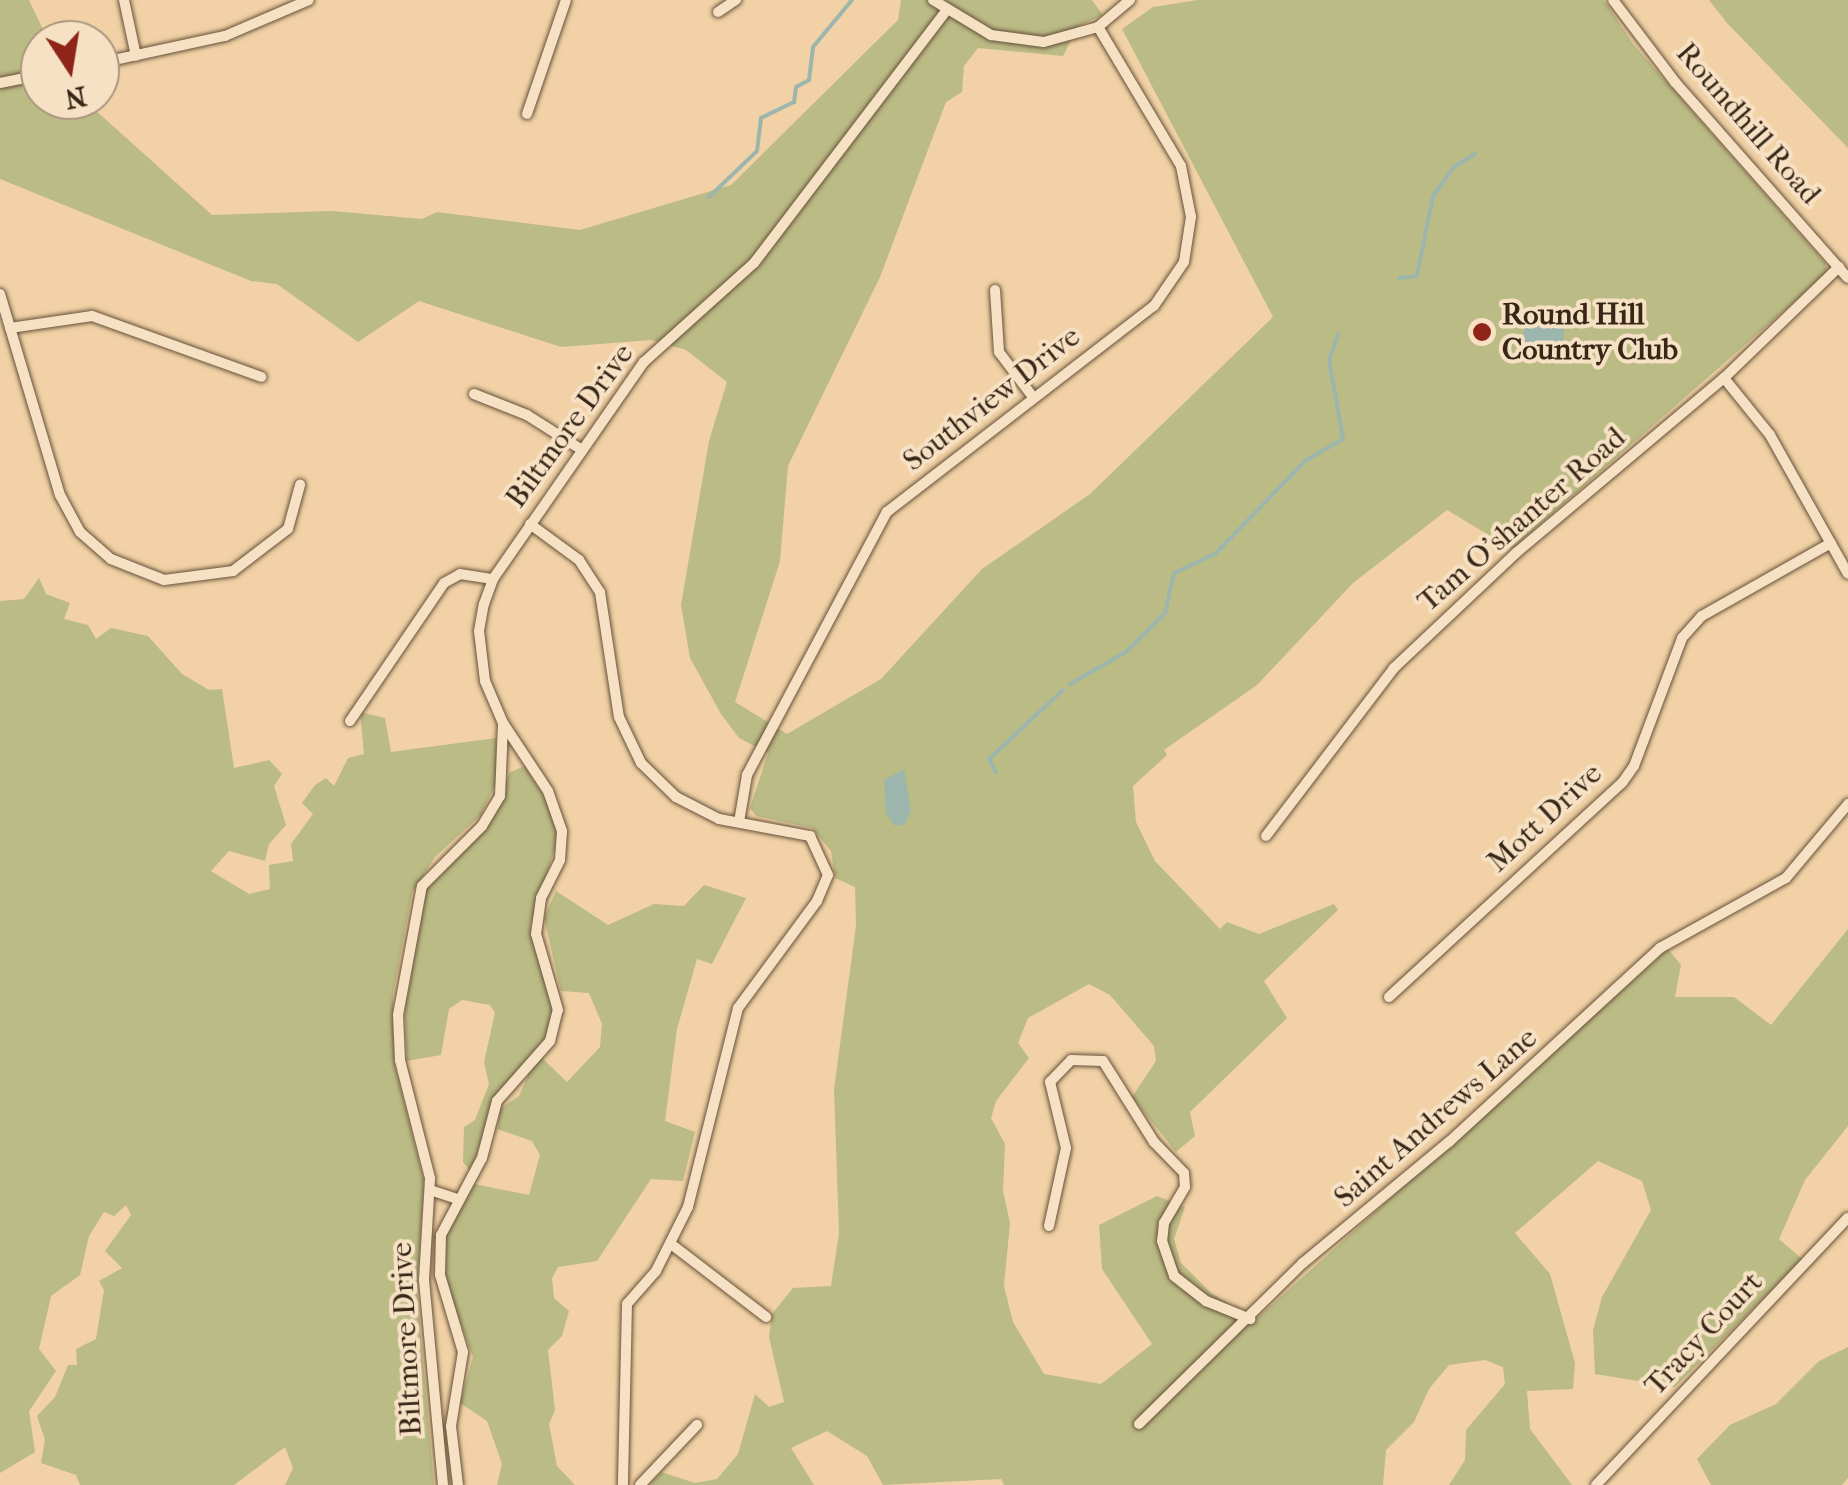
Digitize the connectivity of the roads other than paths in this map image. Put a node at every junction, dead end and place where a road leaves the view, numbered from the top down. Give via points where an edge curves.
1 (124, 0) edge
2 (309, 0) edge
3 (566, 0) edge
4 (736, 0) edge
5 (933, 0) edge
6 (1130, 0) edge
7 (1613, 0) edge
8 (718, 12) dead end
9 (945, 12) junction
10 (1098, 27) junction
11 (136, 56) junction
12 (120, 59) edge
13 (527, 114) dead end
14 (1839, 267) junction
15 (1848, 278) edge
16 (995, 290) dead end
17 (0, 294) edge
18 (10, 328) junction
19 (261, 377) dead end
20 (1724, 378) junction
21 (474, 394) dead end
22 (1033, 397) junction
23 (579, 448) junction
24 (300, 485) dead end
25 (530, 524) junction
26 (1831, 543) junction
27 (1848, 574) edge
28 (492, 578) junction
29 (350, 721) dead end
30 (503, 723) junction
31 (1848, 804) edge
32 (739, 822) junction
33 (1266, 836) dead end
34 (1389, 997) dead end
35 (430, 1190) junction
36 (458, 1198) junction
37 (1848, 1218) edge
38 (1049, 1226) dead end
39 (671, 1244) junction
40 (766, 1316) dead end
41 (1250, 1319) junction
42 (1138, 1424) dead end
43 (696, 1425) dead end
44 (442, 1485) edge
45 (458, 1485) edge
46 (622, 1485) edge
47 (640, 1485) edge
48 (1596, 1485) edge

1 - 11 street
2 - 11 street via 225,36
3 - 13 street
4 - 8 street
5 - 9 street
6 - 10 street
7 - 14 street, Roundhill Road
9 - 10 street via 991,35 1044,42
9 - 23 street, Biltmore Drive via 754,263 644,362
10 - 22 street, Southview Drive via 1180,166 1192,217 1184,262 1154,306
11 - 12 street
14 - 15 street, Roundhill Road
14 - 20 street, Tam O'shanter Road
16 - 22 street via 999,352
17 - 18 street
18 - 19 street via 92,316
18 - 24 street via 68,514 95,547 131,571 187,581 244,566 288,529
20 - 26 street via 1770,435
20 - 33 street, Tam O'shanter Road via 1516,553 1394,668
21 - 23 street via 527,415
22 - 32 street, Southview Drive via 887,512 747,775
23 - 25 street, Biltmore Drive
25 - 28 street, Biltmore Drive
25 - 32 street via 579,560 600,592 619,716 641,763 676,797
26 - 27 street
26 - 34 street, Mott Drive via 1702,616 1682,638 1622,784
28 - 29 street via 460,574 444,583
28 - 30 street, Biltmore Drive via 479,631
30 - 35 street, Biltmore Drive via 500,796 482,826 431,872 408,949 398,1044
30 - 36 street, Biltmore Drive via 548,791 562,831 560,860 536,914 558,1010 550,1042 497,1101 482,1158
31 - 41 street, Saint Andrews Lane via 1786,878 1660,948 1450,1142 1303,1263
32 - 39 street via 810,836 826,864 826,888 738,1008 688,1207
35 - 36 street
35 - 44 street, Biltmore Drive via 424,1280
36 - 45 street, Biltmore Drive via 444,1225 438,1263 464,1352 450,1426
37 - 48 street, Tracy Court
38 - 41 street via 1066,1148 1050,1082 1071,1060 1103,1061 1154,1142 1184,1173 1185,1187 1162,1242 1174,1276 1206,1300
39 - 40 street
39 - 46 street via 626,1304
41 - 42 street, Saint Andrews Lane
43 - 47 street

